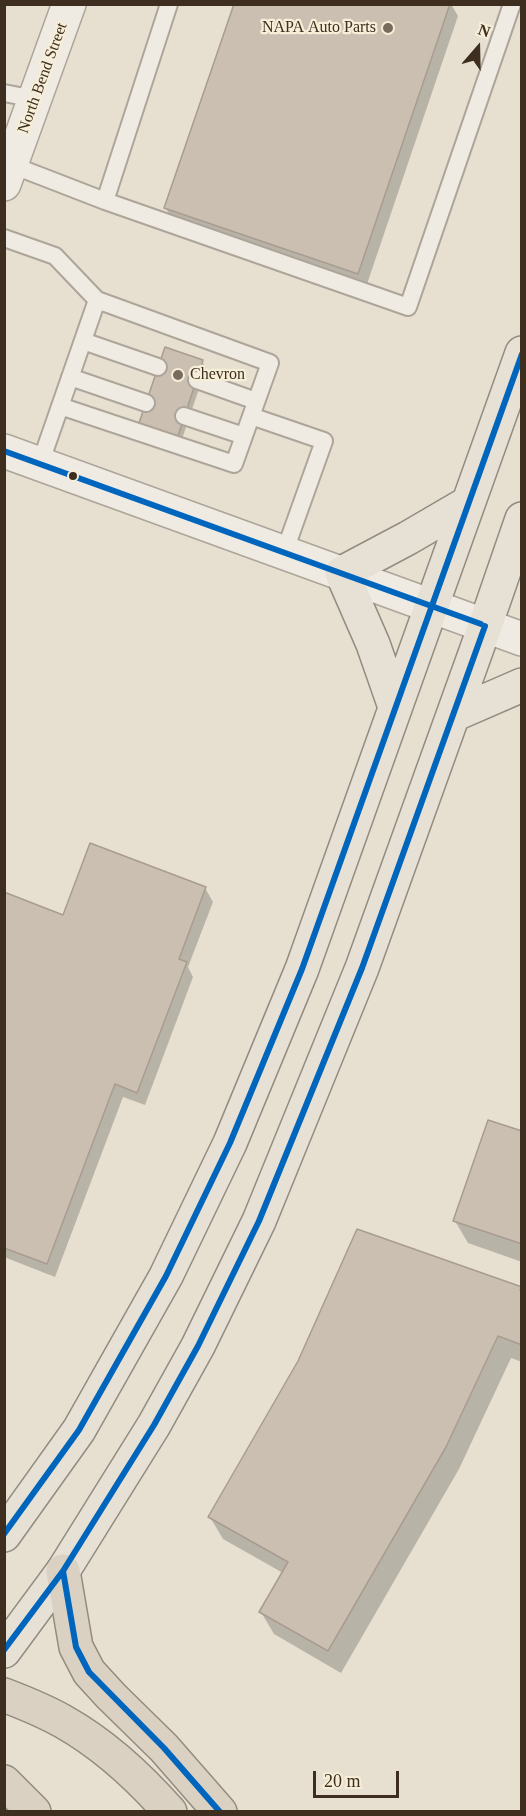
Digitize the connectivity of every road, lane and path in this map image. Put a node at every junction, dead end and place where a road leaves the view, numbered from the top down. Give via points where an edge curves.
1 (69, 4) edge
2 (169, 4) edge
3 (513, 4) edge
4 (20, 96) edge
5 (8, 175) edge
6 (105, 201) junction
7 (4, 238) edge
8 (97, 300) junction
9 (83, 340) junction
10 (522, 353) edge
11 (158, 367) dead end
12 (70, 377) junction
13 (197, 380) dead end
14 (146, 403) dead end
15 (60, 406) junction
16 (254, 408) junction
17 (184, 416) dead end
18 (244, 436) junction
19 (4, 451) edge
20 (40, 464) junction
21 (468, 503) junction
22 (521, 525) edge
23 (284, 553) junction
24 (342, 573) junction
25 (432, 607) junction
26 (485, 626) junction
27 (522, 639) edge
28 (522, 685) edge
29 (396, 707) junction
30 (453, 715) junction
31 (4, 1535) edge
32 (63, 1571) junction
33 (4, 1651) edge
34 (4, 1695) edge
35 (4, 1782) edge
36 (34, 1812) edge
37 (170, 1812) edge
38 (220, 1812) edge

1 - 4 street, North Bend Street
2 - 6 lane
3 - 6 lane via 408,307
4 - 5 street, North Bend Street
5 - 6 lane
7 - 8 lane via 55,256
8 - 9 lane
8 - 16 lane via 270,363
9 - 11 lane
9 - 12 lane
10 - 21 main road
12 - 14 lane
12 - 15 lane
13 - 16 lane
15 - 18 lane via 234,464
15 - 20 lane
16 - 18 lane
16 - 23 lane via 324,441
17 - 18 lane
19 - 20 street
20 - 23 street
21 - 24 main road
21 - 25 main road
22 - 26 main road
23 - 24 street
24 - 25 street
24 - 29 main road
25 - 26 street
25 - 29 main road
26 - 27 street
26 - 30 main road
28 - 30 main road
29 - 31 main road via 302,969 230,1143 166,1276 79,1430
30 - 32 main road via 362,968 259,1221 160,1415
32 - 33 main road
32 - 38 highway via 76,1647 89,1672
34 - 37 highway via 34,1706 80,1732 140,1780
35 - 36 highway

